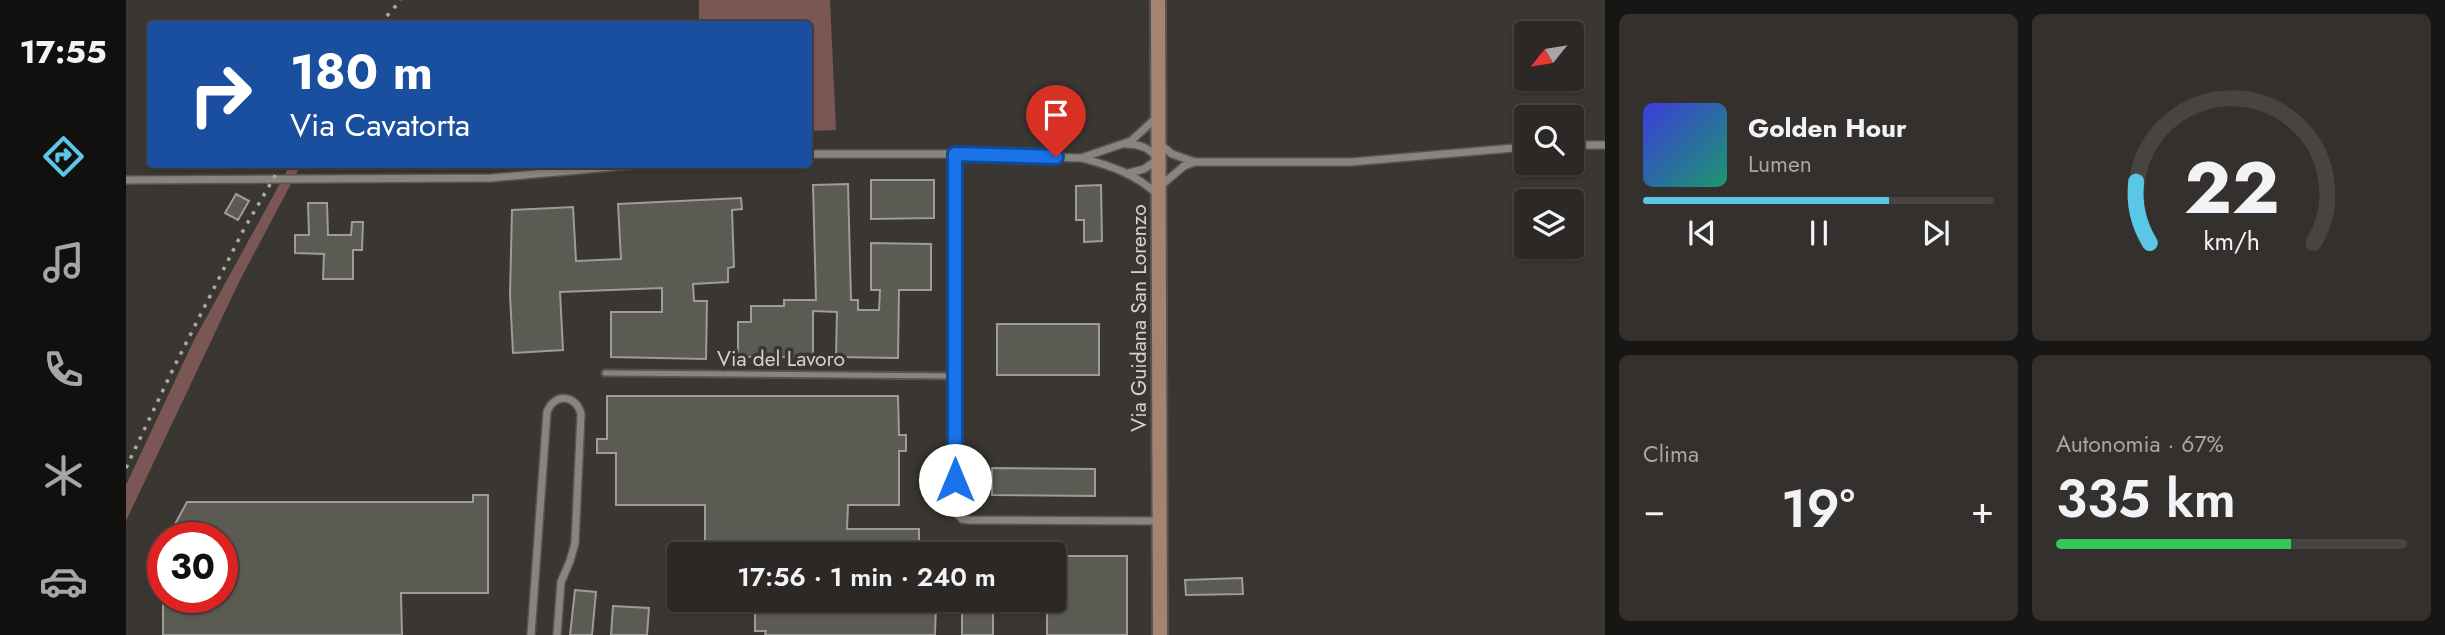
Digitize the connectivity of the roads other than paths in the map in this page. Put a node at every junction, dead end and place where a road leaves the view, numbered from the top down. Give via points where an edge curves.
1 (1158, 0) edge
2 (1158, 115) junction
3 (1158, 142) junction
4 (1125, 144) junction
5 (1584, 145) edge
6 (1605, 145) edge
7 (1514, 148) edge
8 (812, 154) edge
9 (955, 154) junction
10 (1081, 158) junction
11 (1158, 159) junction
12 (1195, 162) junction
13 (600, 168) edge
14 (1129, 173) junction
15 (126, 180) edge
16 (1159, 192) junction
17 (606, 373) dead end
18 (956, 376) junction
19 (1161, 521) junction
20 (531, 635) edge
21 (557, 635) edge
22 (1160, 635) edge

1 - 2 street, Via Guidana San Lorenzo
2 - 3 street, Via Guidana San Lorenzo
2 - 4 street
3 - 11 street, Via Guidana San Lorenzo
3 - 12 street via 1172,154
4 - 10 street
4 - 11 street via 1151,150
5 - 6 street
7 - 12 street via 1351,162
8 - 9 street
9 - 10 street
9 - 18 street
10 - 14 street
11 - 14 street
11 - 16 street, Via Guidana San Lorenzo
12 - 16 street via 1184,166
13 - 15 street via 491,178
14 - 16 street
16 - 19 street, Via Guidana San Lorenzo
17 - 18 lane, Via del Lavoro
18 - 19 street via 955,506 962,519
19 - 22 street, Via Guidana San Lorenzo
20 - 21 street via 547,412 552,402 562,398 577,404 581,414 575,543 561,582

